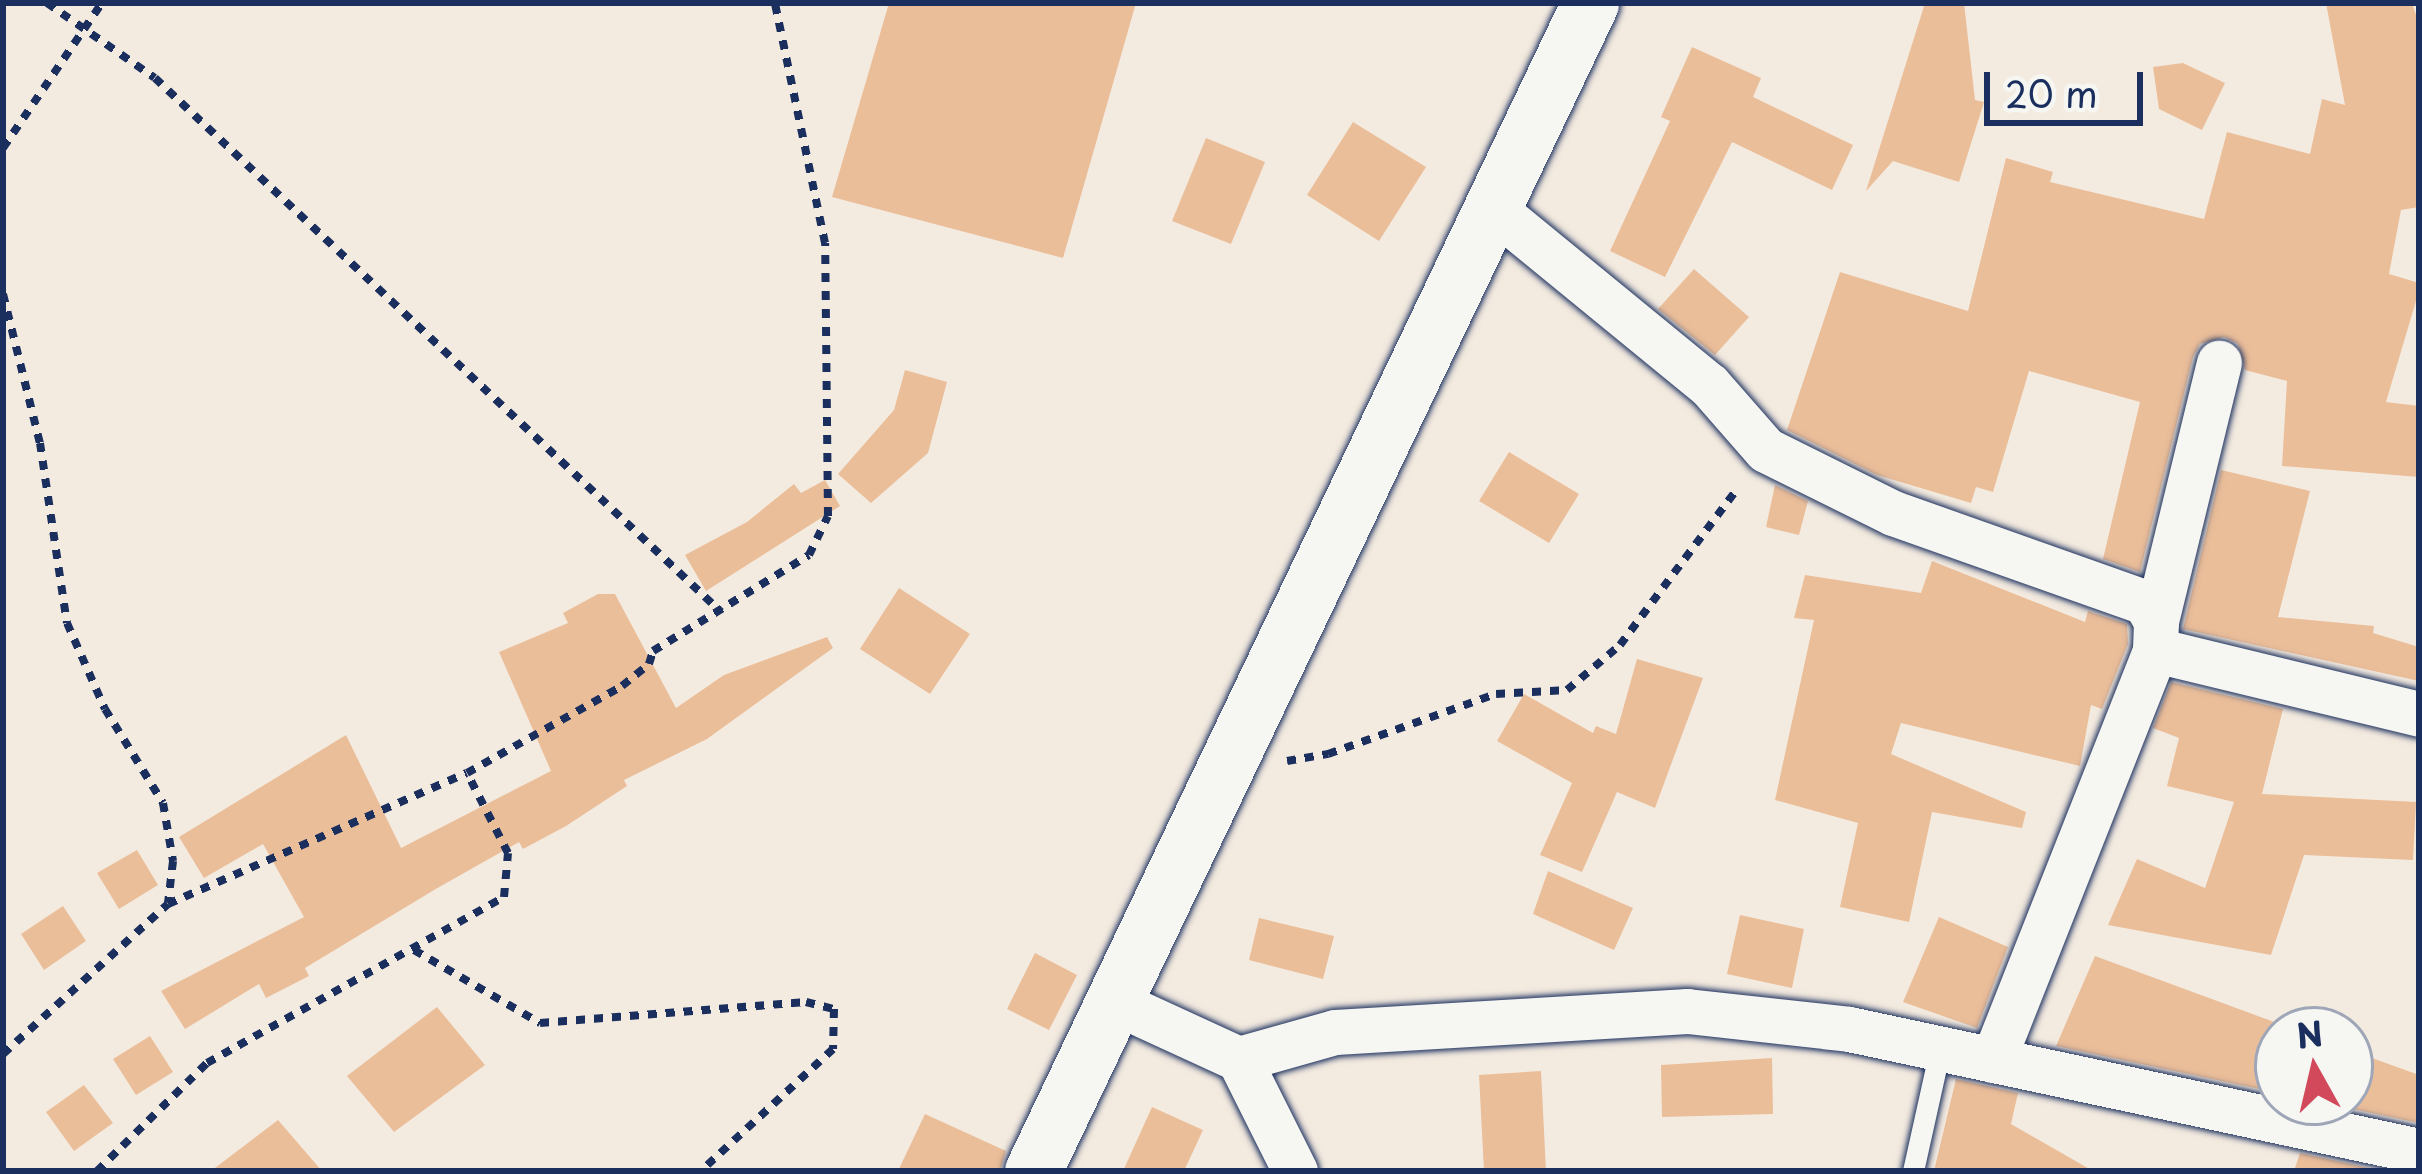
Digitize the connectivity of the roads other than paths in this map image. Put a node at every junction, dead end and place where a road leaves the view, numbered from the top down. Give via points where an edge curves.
1 (1590, 3) edge
2 (1495, 210) junction
3 (2219, 363) dead end
4 (2156, 635) junction
5 (2419, 714) edge
6 (1117, 1004) junction
7 (1940, 1049) junction
8 (1239, 1059) junction
9 (1993, 1060) junction
10 (2419, 1151) edge
11 (1034, 1171) edge
12 (1295, 1171) edge
13 (1913, 1171) edge

1 - 2 street
2 - 4 street via 1709,385 1766,451 1892,513 2145,602
2 - 6 street
3 - 4 street
4 - 5 street
4 - 9 street
6 - 8 street
6 - 11 street
7 - 8 street via 1849,1029 1687,1011 1355,1029
7 - 9 street
7 - 13 lane
8 - 12 street
9 - 10 street

